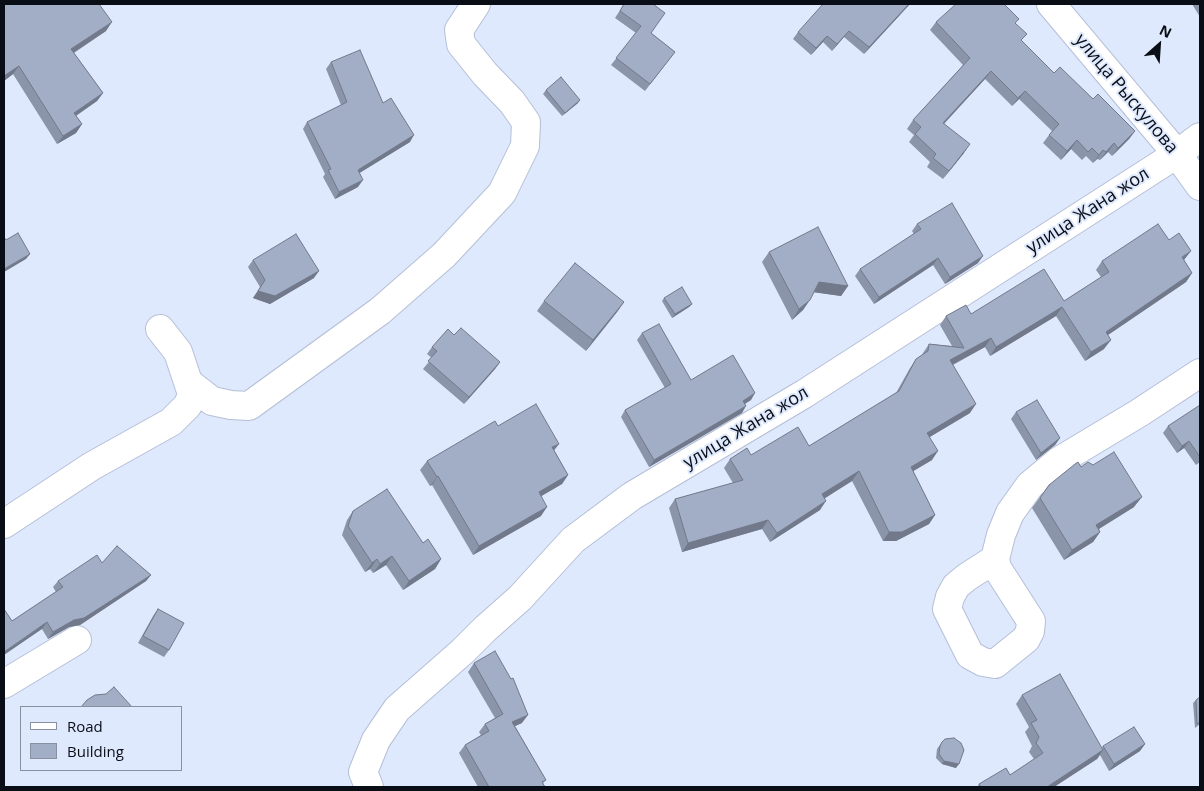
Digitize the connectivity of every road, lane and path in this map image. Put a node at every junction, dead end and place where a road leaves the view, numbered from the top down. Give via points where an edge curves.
1 (476, 4) edge
2 (1051, 4) edge
3 (1200, 137) edge
4 (1177, 154) junction
5 (1200, 186) edge
6 (160, 329) dead end
7 (1200, 373) edge
8 (189, 383) junction
9 (4, 524) edge
10 (995, 559) dead end
11 (77, 640) dead end
12 (4, 684) edge
13 (368, 787) edge

1 - 8 street via 459,30 461,44 526,122 525,146 502,193 444,255 380,311 249,406 212,401
2 - 4 street, улица Рыскулова
3 - 4 street, улица Жана жол
4 - 5 street, улица Рыскулова
4 - 13 street, улица Жана жол via 804,394 632,496 574,540 520,598 397,709 376,740 363,772
6 - 8 street via 178,352
7 - 10 street via 1058,462 1030,485 1010,513
8 - 9 street via 192,394 188,405 170,422 84,471
11 - 12 street

